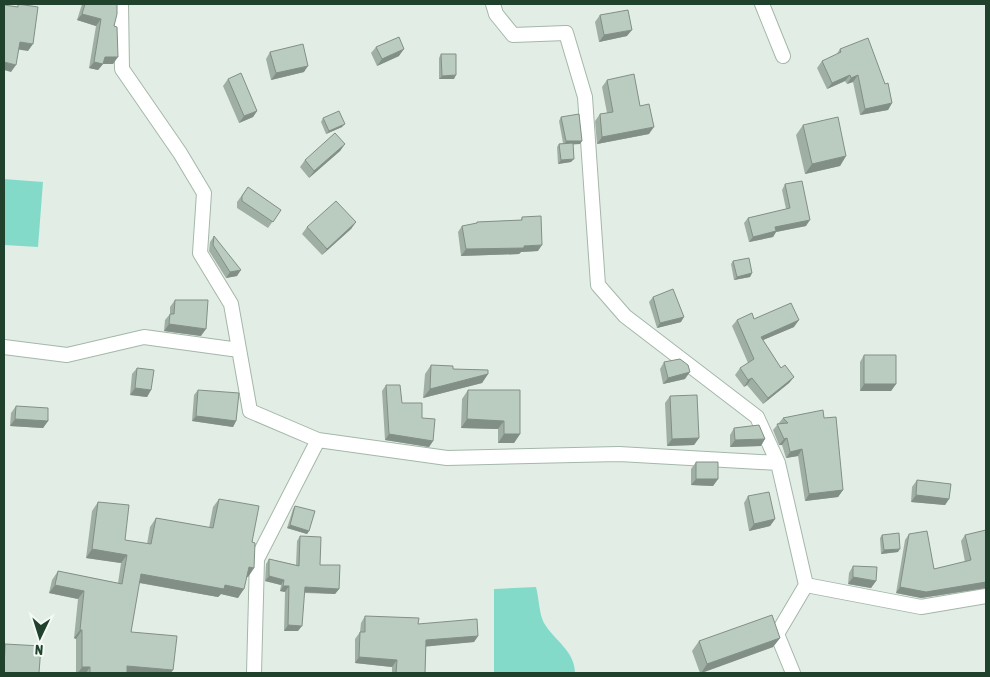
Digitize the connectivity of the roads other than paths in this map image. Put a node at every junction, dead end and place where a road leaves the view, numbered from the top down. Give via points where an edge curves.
1 (121, 4) edge
2 (493, 4) edge
3 (762, 4) edge
4 (783, 56) dead end
5 (4, 347) edge
6 (239, 350) junction
7 (318, 440) junction
8 (778, 463) junction
9 (806, 585) junction
10 (986, 596) edge
11 (254, 673) edge
12 (793, 673) edge

1 - 6 street via 122,69 180,152 204,193 200,253 231,304
2 - 8 street via 496,14 513,35 566,34 585,97 598,285 625,316 757,417
3 - 4 street
5 - 6 street via 67,354 144,336
6 - 7 street via 250,411
7 - 8 street via 446,458 619,454
7 - 11 street via 257,559
8 - 9 street
9 - 10 street via 921,607
9 - 12 street via 777,634

